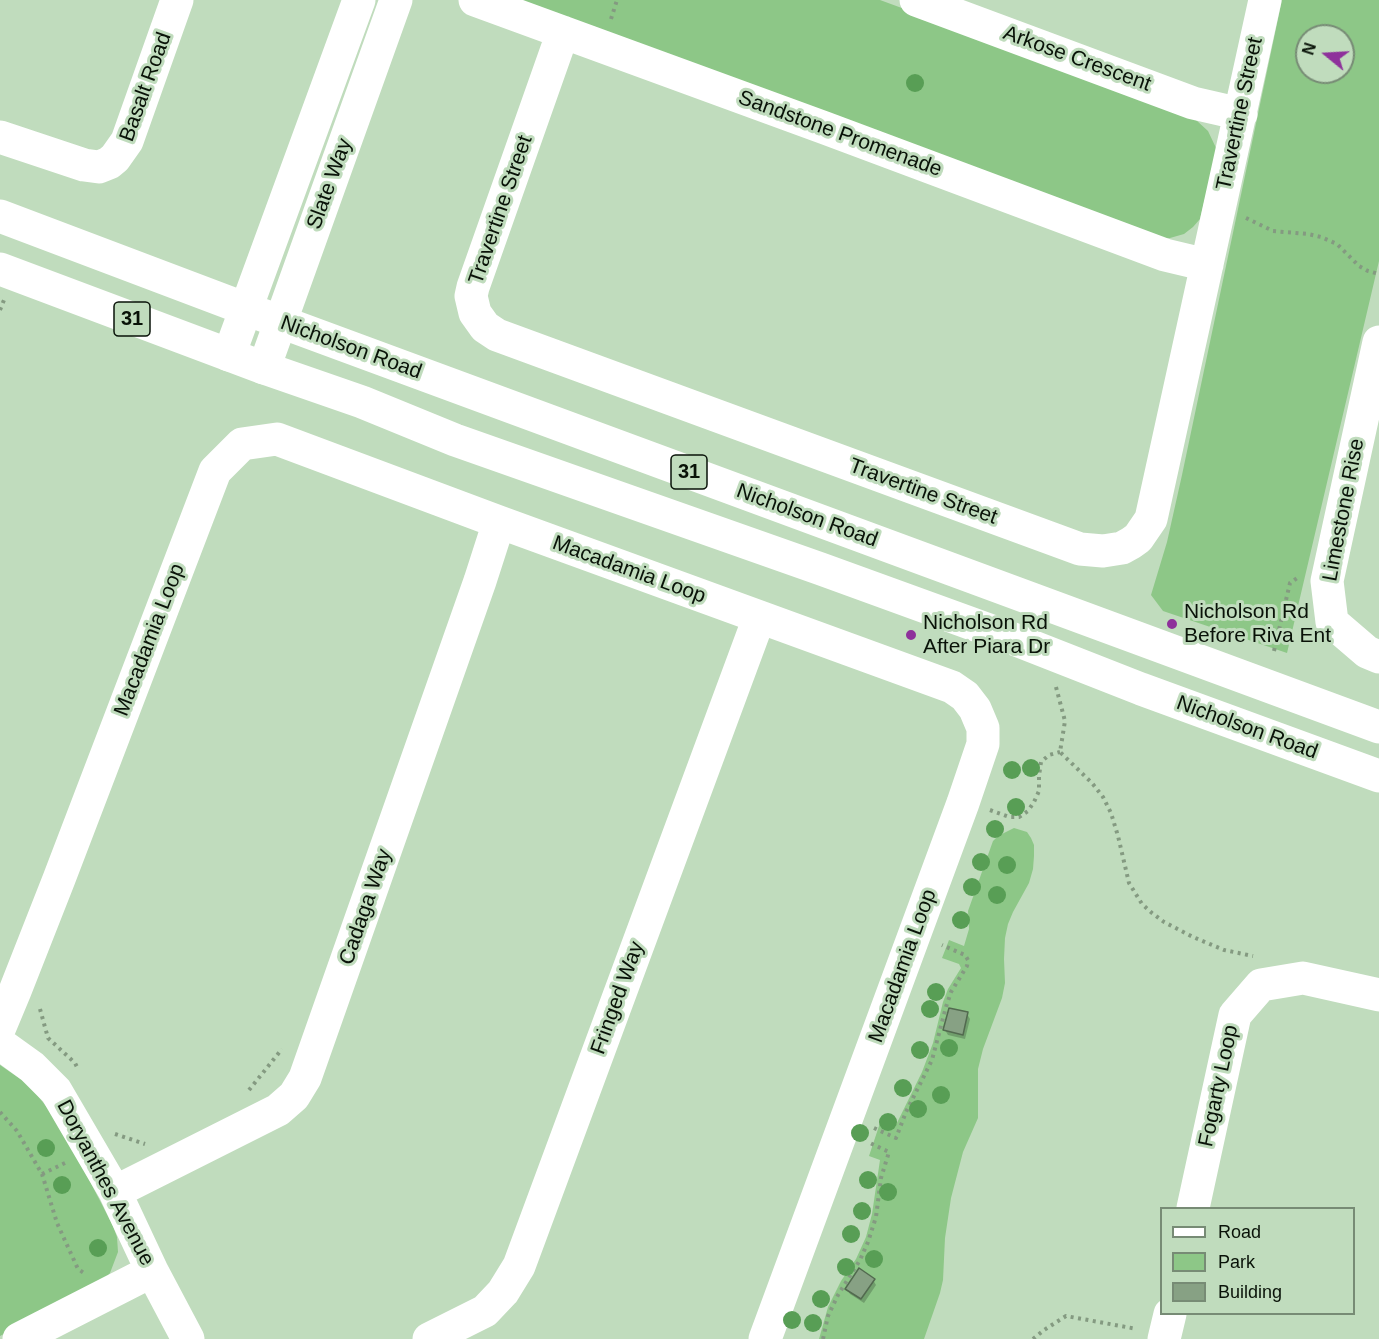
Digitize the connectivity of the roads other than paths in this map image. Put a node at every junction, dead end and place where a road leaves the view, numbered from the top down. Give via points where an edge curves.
1 (177, 0) edge
2 (359, 0) edge
3 (396, 0) edge
4 (475, 0) edge
5 (915, 0) edge
6 (1265, 0) edge
7 (949, 6) edge
8 (563, 32) junction
9 (1241, 114) junction
10 (0, 137) edge
11 (0, 216) edge
12 (1207, 266) junction
13 (2, 283) edge
14 (246, 309) junction
15 (281, 322) junction
16 (1379, 342) edge
17 (229, 355) junction
18 (264, 368) junction
19 (499, 522) junction
20 (759, 618) junction
21 (1379, 657) edge
22 (1379, 727) edge
23 (1379, 776) edge
24 (1379, 995) edge
25 (0, 1027) edge
26 (0, 1044) edge
27 (115, 1191) junction
28 (1193, 1207) edge
29 (153, 1271) junction
30 (19, 1339) edge
31 (188, 1339) edge
32 (431, 1339) edge
33 (765, 1339) edge

1 - 10 street, Basalt Road via 127,141 109,163 99,167 84,165
2 - 14 street, Slate Way
3 - 15 street, Slate Way
4 - 8 street, Sandstone Promenade
5 - 7 street, Arkose Crescent
6 - 9 street, Travertine Street
7 - 9 street, Arkose Crescent via 1007,33 1193,103
8 - 12 street, Sandstone Promenade via 1165,255
8 - 12 street, Travertine Street via 472,286 475,312 485,327 497,335 1080,549 1122,548 1138,538 1151,519
9 - 12 street, Travertine Street
11 - 14 street, Nicholson Road / 31
13 - 17 street, Nicholson Road / 31
14 - 15 street, Nicholson Road / 31
14 - 17 street, Slate Way
15 - 18 street, Slate Way
15 - 22 street, Nicholson Road / 31
16 - 21 street, Limestone Rise via 1327,581 1332,622 1367,652
17 - 18 street, Nicholson Road / 31
18 - 23 street, Nicholson Road / 31 via 1011,638
19 - 20 street, Macadamia Loop
19 - 25 street, Macadamia Loop via 278,439 242,444 215,471
19 - 27 street, Cadaga Way via 305,1078 294,1096 278,1110
20 - 32 street, Fringed Way via 519,1266 485,1311
20 - 33 street, Macadamia Loop via 952,687 975,709 983,728 983,744 959,815
24 - 28 street, Fogarty Loop via 1303,978 1261,985 1235,1015
26 - 27 street, Doryanthes Avenue via 56,1091
27 - 29 street, Doryanthes Avenue
29 - 30 street
29 - 31 street, Doryanthes Avenue

